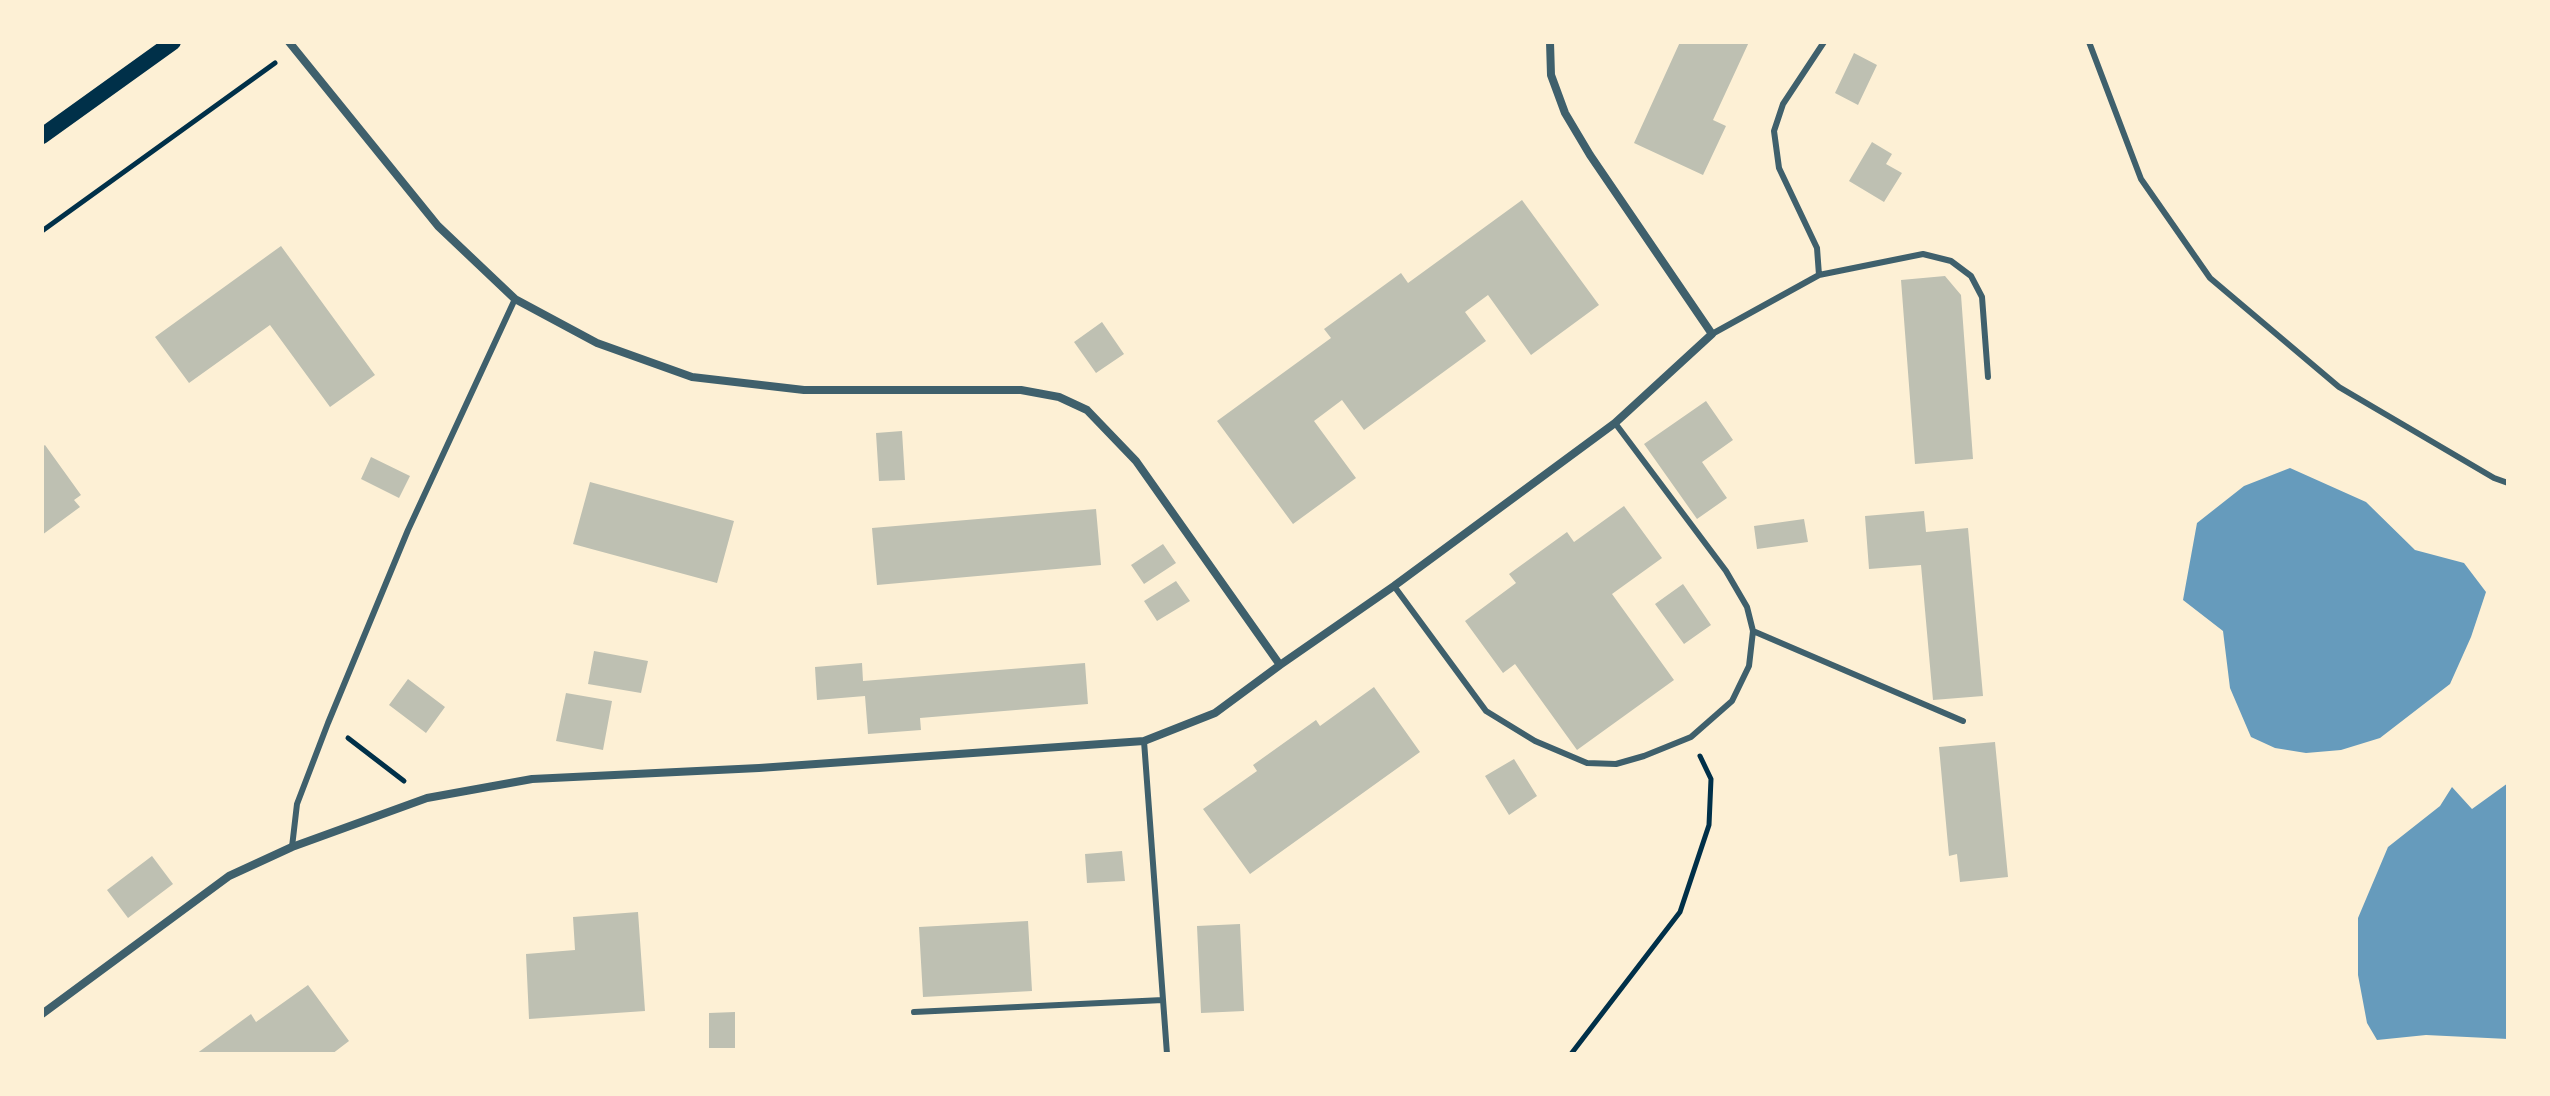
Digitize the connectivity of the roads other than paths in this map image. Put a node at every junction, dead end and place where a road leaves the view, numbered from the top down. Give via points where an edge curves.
1 (173, 42) edge
2 (1550, 42) edge
3 (1824, 42) edge
4 (2089, 42) edge
5 (292, 46) edge
6 (42, 136) edge
7 (1819, 275) junction
8 (515, 299) junction
9 (1712, 334) junction
10 (1988, 377) dead end
11 (1615, 423) junction
12 (2508, 483) edge
13 (1394, 586) junction
14 (1753, 631) junction
15 (1280, 665) junction
16 (1963, 721) dead end
17 (1144, 741) junction
18 (292, 847) junction
19 (1163, 1000) junction
20 (914, 1012) dead end
21 (42, 1014) edge
22 (1167, 1054) edge

1 - 6 main road
2 - 9 street via 1551,75 1565,113
3 - 7 lane via 1783,104 1774,131 1779,168 1817,248
4 - 12 lane via 2141,179 2210,278 2339,387
5 - 8 street via 438,226
7 - 9 lane
7 - 10 lane via 1923,254 1951,261 1971,276 1982,297
8 - 15 street via 597,343 692,377 804,390 1021,390 1059,397 1087,410 1136,461
8 - 18 lane via 408,530 328,723 297,804
9 - 11 street
11 - 13 street
11 - 14 lane via 1726,571 1747,607
13 - 14 lane via 1486,711 1535,741 1587,763 1616,764 1691,737 1732,701 1749,666
13 - 15 street
14 - 16 lane
15 - 17 street via 1215,713
17 - 18 street via 532,779 427,798
17 - 19 lane
18 - 21 street via 229,876
19 - 20 lane
19 - 22 lane

